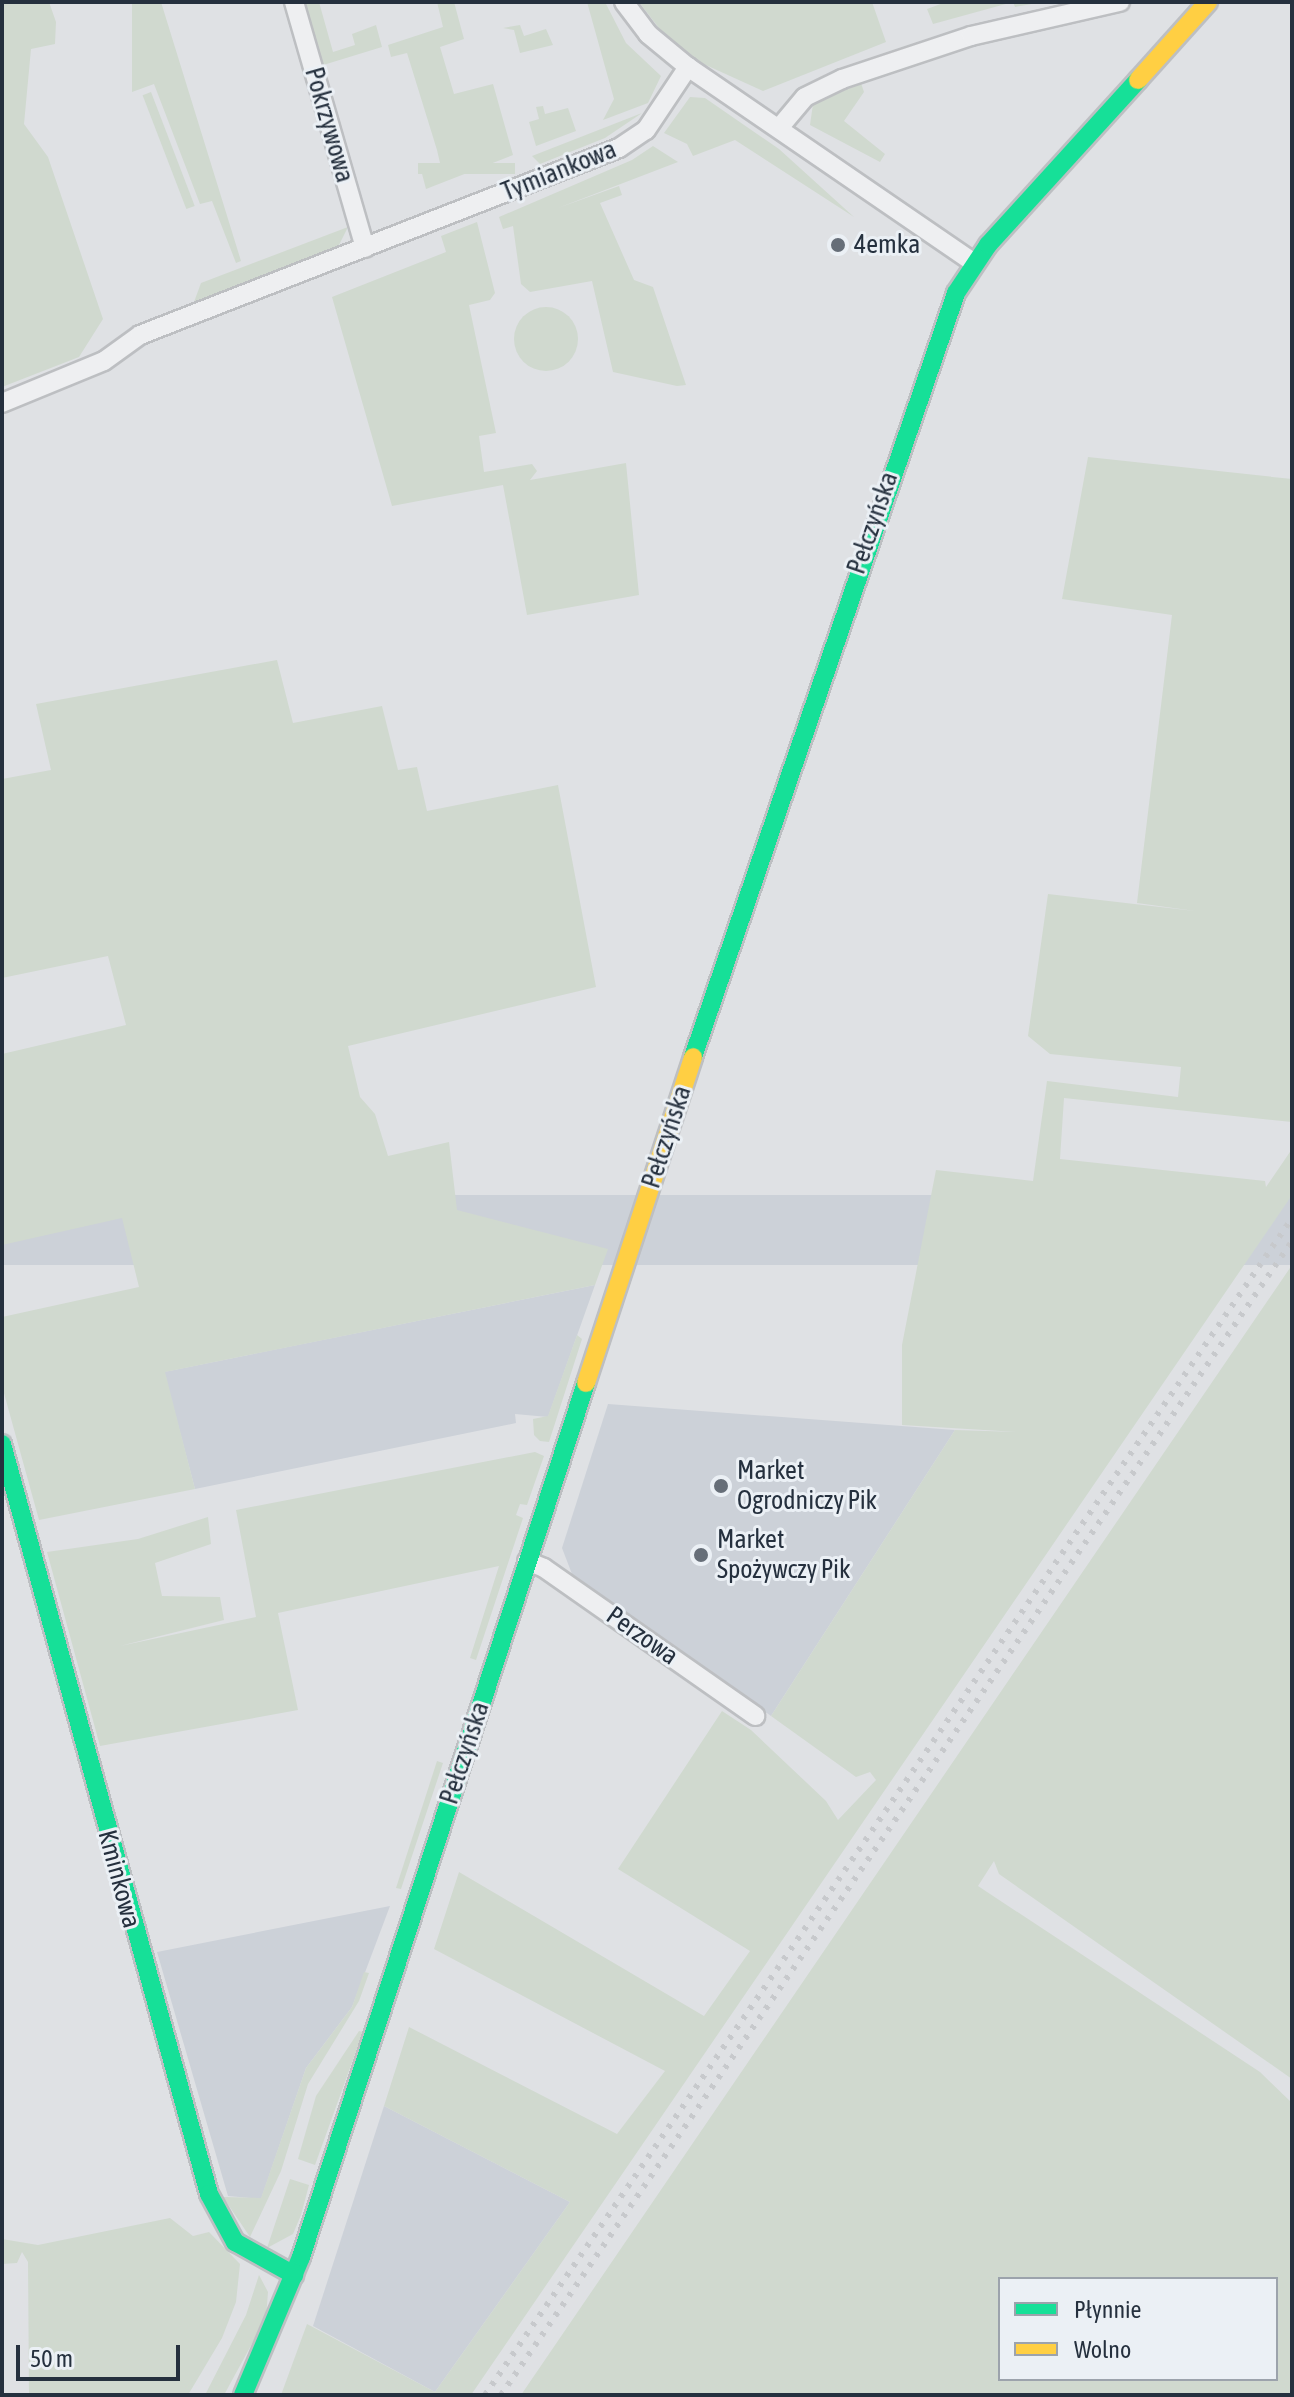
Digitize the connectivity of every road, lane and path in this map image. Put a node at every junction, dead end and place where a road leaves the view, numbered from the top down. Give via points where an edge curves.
1 (294, 2) edge
2 (624, 2) edge
3 (1120, 2) edge
4 (1208, 2) edge
5 (688, 67) junction
6 (779, 128) junction
7 (365, 248) junction
8 (974, 263) junction
9 (2, 403) edge
10 (2, 1444) edge
11 (527, 1561) junction
12 (755, 1716) dead end
13 (294, 2275) junction
14 (243, 2395) edge

1 - 7 street, Pokrzywowa
2 - 5 street via 648,34
3 - 6 street via 971,36 842,79 805,97
4 - 8 main road, Pełczyńska
5 - 6 street
5 - 7 street, Tymiankowa via 646,130 631,141
6 - 8 street
7 - 9 street, Tymiankowa via 140,335 111,358
8 - 11 main road, Pełczyńska via 956,293 910,416
10 - 13 main road, Kminkowa via 209,2194 235,2242
11 - 12 street, Perzowa
11 - 13 main road, Pełczyńska
13 - 14 main road, Pełczyńska

